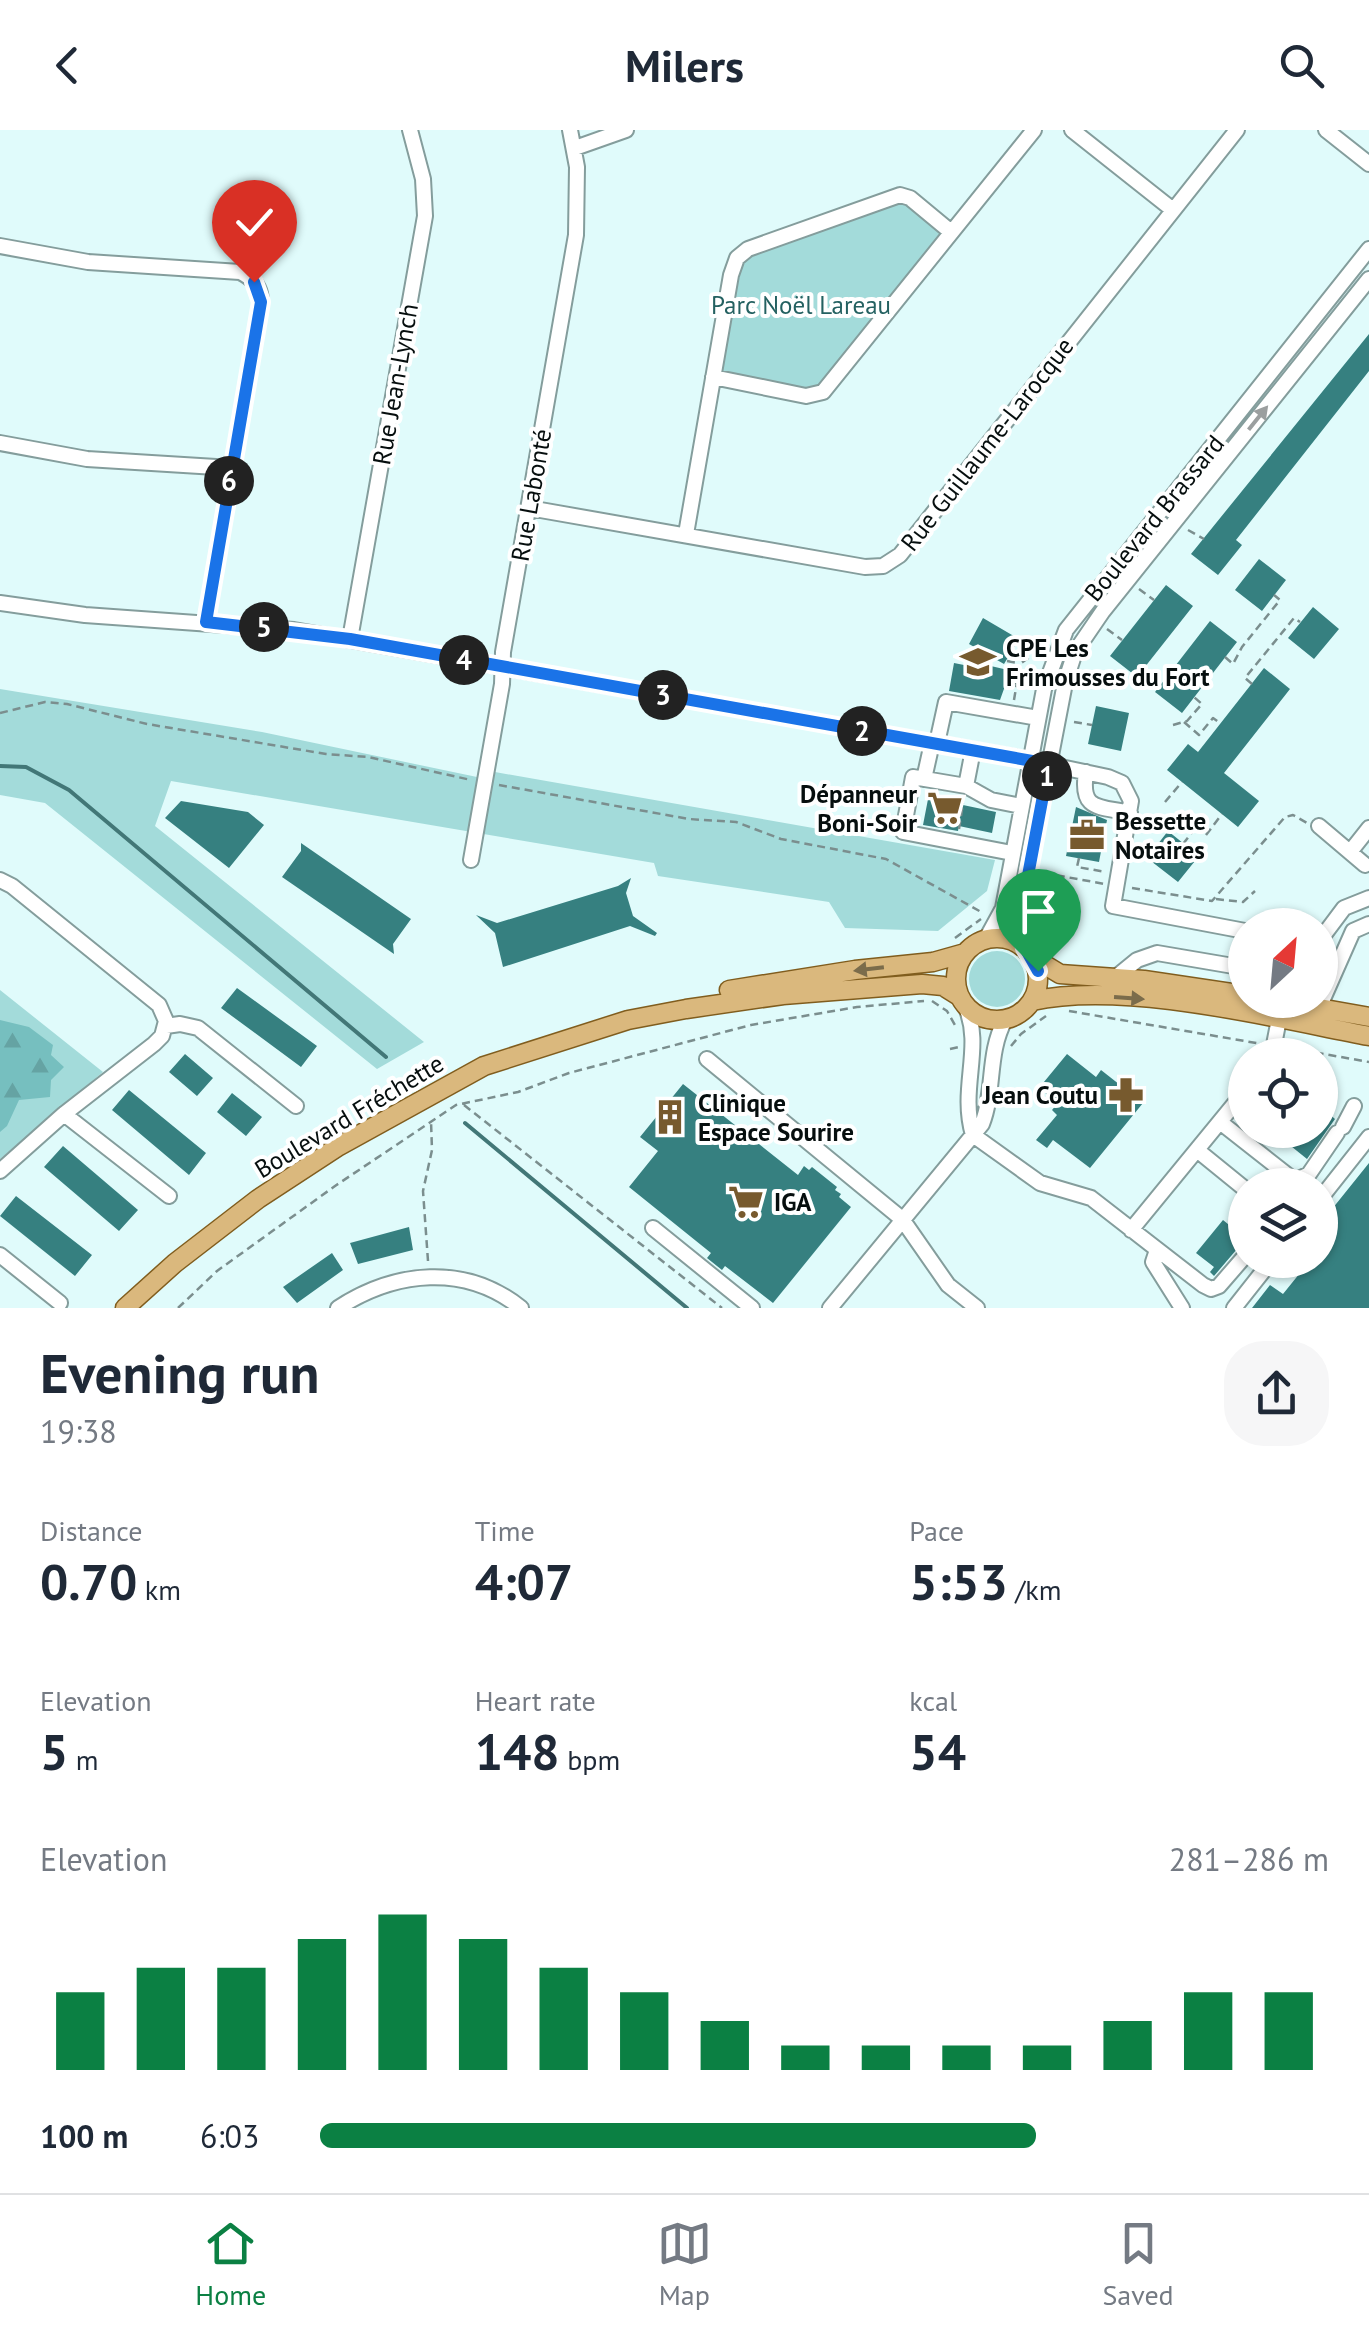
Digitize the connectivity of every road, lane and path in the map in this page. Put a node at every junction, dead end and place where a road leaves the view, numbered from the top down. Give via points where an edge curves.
1 (410, 130) edge
2 (570, 130) edge
3 (626, 130) edge
4 (1034, 130) edge
5 (1072, 130) edge
6 (1237, 130) edge
7 (1326, 130) edge
8 (575, 148) junction
9 (1369, 164) edge
10 (1173, 210) junction
11 (951, 232) junction
12 (0, 246) edge
13 (1369, 249) edge
14 (1369, 279) edge
15 (713, 378) junction
16 (0, 443) edge
17 (232, 468) junction
18 (529, 508) junction
19 (1186, 529) dead end
20 (686, 534) junction
21 (1204, 538) dead end
22 (1139, 589) dead end
23 (1274, 596) dead end
24 (1154, 600) dead end
25 (0, 603) edge
26 (206, 622) junction
27 (1300, 622) dead end
28 (1107, 629) dead end
29 (350, 639) junction
30 (1122, 640) dead end
31 (1042, 648) dead end
32 (1225, 657) dead end
33 (1007, 660) dead end
34 (1020, 664) junction
35 (503, 667) junction
36 (1009, 682) dead end
37 (1017, 684) junction
38 (1252, 684) dead end
39 (1032, 687) dead end
40 (1194, 698) dead end
41 (1012, 707) dead end
42 (0, 713) edge
43 (1038, 718) junction
44 (1072, 722) dead end
45 (1184, 722) junction
46 (1220, 723) dead end
47 (1172, 725) dead end
48 (1092, 726) dead end
49 (934, 743) junction
50 (973, 750) junction
51 (1030, 760) junction
52 (1049, 764) junction
53 (1086, 772) junction
54 (924, 779) junction
55 (476, 781) dead end
56 (1182, 782) dead end
57 (492, 784) dead end
58 (965, 793) junction
59 (1165, 802) dead end
60 (1021, 806) junction
61 (1130, 812) junction
62 (1222, 814) dead end
63 (1319, 826) joint
64 (1196, 827) dead end
65 (1369, 828) edge
66 (958, 831) dead end
67 (1206, 834) dead end
68 (1184, 844) dead end
69 (1350, 852) junction
70 (1012, 853) junction
71 (1079, 858) dead end
72 (471, 860) dead end
73 (1365, 865) dead end
74 (1112, 874) dead end
75 (0, 880) edge
76 (1109, 885) dead end
77 (1126, 888) dead end
78 (1255, 891) dead end
79 (1369, 898) edge
80 (1215, 899) junction
81 (1338, 916) edge
82 (1369, 924) edge
83 (1228, 928) edge
84 (986, 939) junction
85 (948, 942) dead end
86 (1035, 952) junction
87 (965, 953) junction
88 (1338, 958) edge
89 (1228, 965) edge
90 (1115, 978) junction
91 (1228, 993) edge
92 (924, 996) dead end
93 (930, 1000) junction
94 (962, 1000) junction
95 (1032, 1001) junction
96 (1073, 1005) dead end
97 (1062, 1011) dead end
98 (1069, 1011) junction
99 (1338, 1012) edge
100 (1054, 1013) dead end
101 (1369, 1017) edge
102 (1279, 1019) junction
103 (628, 1020) junction
104 (1005, 1020) junction
105 (1069, 1022) dead end
106 (166, 1026) junction
107 (958, 1030) dead end
108 (1369, 1036) edge
109 (959, 1038) dead end
110 (1275, 1038) edge
111 (1228, 1039) edge
112 (961, 1047) junction
113 (950, 1049) dead end
114 (966, 1050) dead end
115 (1007, 1054) dead end
116 (1338, 1058) edge
117 (707, 1060) dead end
118 (1369, 1062) edge
119 (518, 1092) junction
120 (524, 1100) dead end
121 (463, 1104) junction
122 (296, 1106) dead end
123 (1354, 1106) dead end
124 (1228, 1112) edge
125 (64, 1114) junction
126 (431, 1119) junction
127 (1220, 1122) junction
128 (973, 1135) junction
129 (1369, 1137) edge
130 (1197, 1150) junction
131 (1271, 1168) edge
132 (1313, 1168) edge
133 (0, 1171) edge
134 (1228, 1175) edge
135 (1338, 1176) edge
136 (169, 1196) dead end
137 (902, 1219) junction
138 (654, 1228) dead end
139 (1131, 1230) junction
140 (1156, 1250) junction
141 (0, 1254) edge
142 (428, 1268) dead end
143 (1228, 1276) edge
144 (1258, 1278) edge
145 (60, 1303) dead end
146 (125, 1308) edge
147 (178, 1308) edge
148 (338, 1308) edge
149 (520, 1308) edge
150 (722, 1308) edge
151 (752, 1308) edge
152 (830, 1308) edge
153 (977, 1308) edge
154 (1182, 1308) edge
155 (1234, 1308) edge

1 - 29 street, Rue Jean-Lynch via 424,179 424,216
2 - 8 street, Rue Labonté
3 - 8 street
4 - 11 street
5 - 10 street
6 - 10 street, Rue Guillaume-Larocque
7 - 9 street
8 - 18 street, Rue Labonté via 576,235
10 - 20 street, Rue Guillaume-Larocque via 896,560 865,567
11 - 15 street via 823,392 806,396
11 - 15 street via 900,195 744,250 732,275
12 - 17 street via 252,279 261,302
13 - 43 street, Boulevard Brassard via 1072,621 1051,664
52 -> 14 street, Boulevard Brassard via 1066,674 1081,640
15 - 20 street
16 - 17 street via 87,458
17 - 26 street
18 - 20 street, Rue Guillaume-Larocque
18 - 35 street, Rue Labonté
19 - 21 path
22 - 24 path
23 - 32 path via 1280,600 1233,664
25 - 26 street
26 - 29 street
27 - 38 path via 1294,618 1245,678
28 - 30 path
29 - 35 street
31 - 34 path
33 - 34 path
34 - 37 path
35 - 49 street
35 - 72 street, Rue Labonté
36 - 37 path
37 - 39 path
37 - 41 path
40 - 45 path via 1202,704
42 - 55 path via 67,704
43 - 49 street via 946,702
43 - 51 street, Boulevard Brassard
44 - 48 path
45 - 46 path via 1199,736 1213,718
45 - 47 path
49 - 50 street
49 - 54 street
50 - 51 street
50 - 58 street
51 - 52 street
51 - 60 street, Boulevard Brassard
52 - 53 street
52 - 86 street, Boulevard Brassard via 1021,911
53 - 61 street via 1122,784
53 - 61 street via 1086,799
54 - 58 street
54 - 70 street via 914,777 902,832
56 - 59 path
57 - 85 path via 736,822 781,839 886,859 984,914
58 - 60 street
58 - 66 path
60 - 70 street, Boulevard Brassard
61 - 83 street via 1112,906
62 - 67 path
63 - 69 street
63 - 80 path via 1285,817
64 - 68 path
65 - 69 street
69 - 73 street
70 - 84 street, Boulevard Brassard via 1003,908
71 - 74 path via 1077,867
75 - 106 street via 159,1005
76 - 86 path via 1042,873
77 - 80 path
78 - 80 path via 1243,902
79 - 81 street
82 - 88 street via 1353,931
84 - 86 main road
84 - 87 main road
86 - 90 main road via 1060,974
86 - 95 main road
87 - 94 main road via 956,976
87 -> 103 main road, Boulevard Fréchette via 702,996
89 - 90 street via 1157,953
90 - 91 main road
92 - 93 path
93 - 107 path
93 - 119 path via 750,1024
94 - 103 main road, Boulevard Fréchette via 936,984 864,988
94 - 104 main road via 980,1016
94 - 128 street via 974,1024 966,1089
95 -> 102 main road via 1124,997
95 - 104 main road
96 - 98 path
97 - 98 path
98 - 105 path
98 - 111 path
99 - 101 main road
100 - 115 path via 1021,1034
102 - 108 main road
102 - 110 street
103 - 146 main road, Boulevard Fréchette via 484,1066 420,1100 258,1199
104 - 128 street via 992,1054 986,1112
106 - 122 street via 198,1028
106 - 125 street via 154,1044
109 - 112 path
112 - 113 path
112 - 114 path
116 - 118 path
117 - 137 street
119 - 120 path
119 - 121 path
121 - 126 path
121 - 150 path
123 - 132 street
124 - 127 street
125 - 133 street
125 - 136 street
126 - 142 path via 423,1191
126 - 147 path via 217,1271
127 - 130 street
127 - 131 street
128 - 137 street
128 - 139 street via 1040,1183 1091,1198
129 - 135 street
130 - 134 street
130 - 139 street
137 - 152 street
137 - 153 street via 948,1284
138 - 151 street
139 - 140 street
140 - 143 street via 1211,1289
140 - 154 street via 1153,1262
141 - 145 street
144 - 155 street
148 - 149 street via 381,1286 429,1276 474,1282

